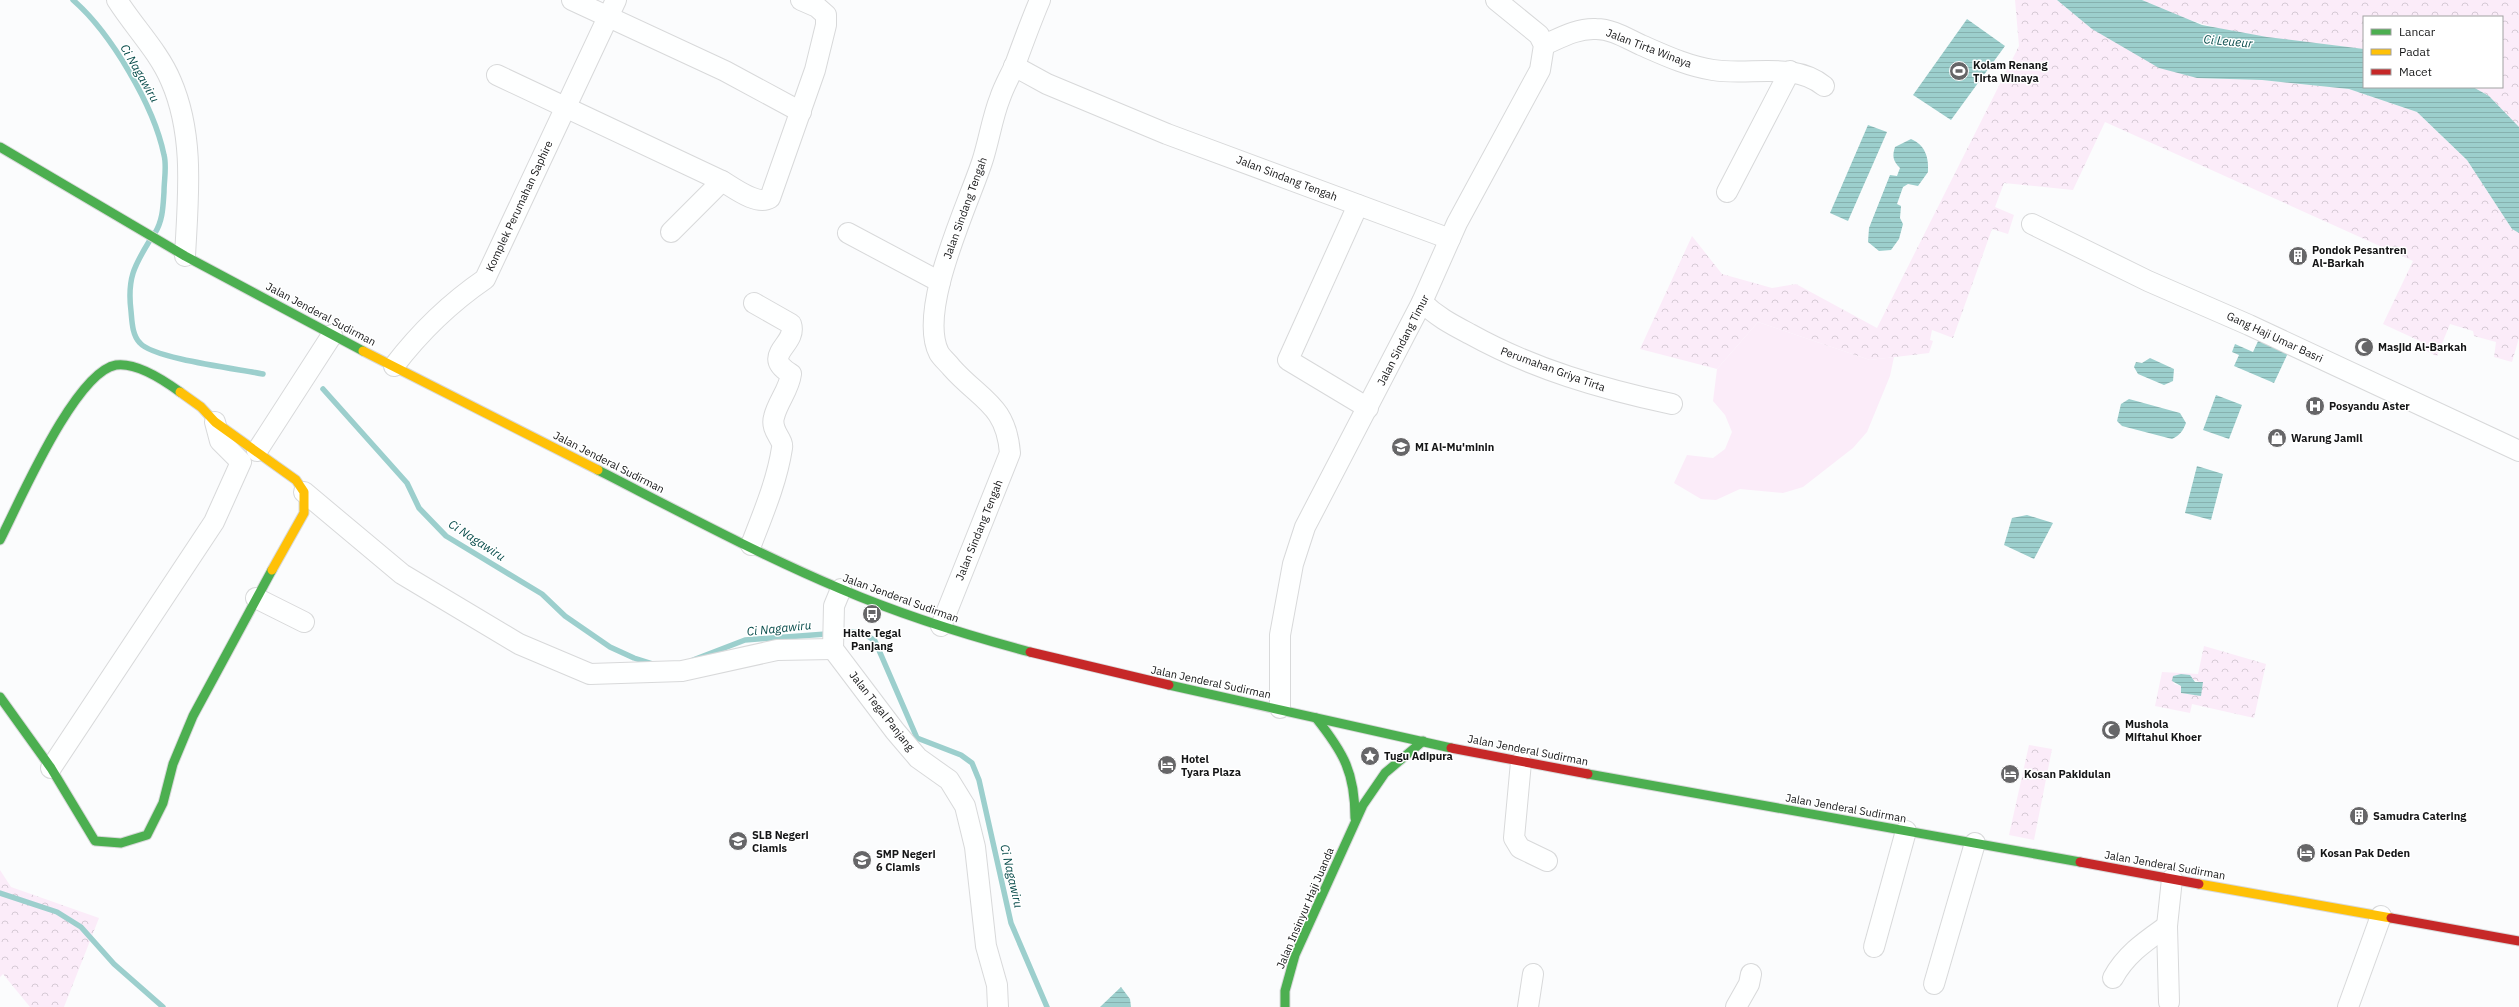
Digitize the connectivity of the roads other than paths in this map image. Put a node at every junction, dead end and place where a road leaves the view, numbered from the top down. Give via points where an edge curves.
1 (117, 0) edge
2 (572, 0) edge
3 (801, 0) edge
4 (1040, 0) edge
5 (1496, 0) edge
6 (613, 8) edge
7 (1544, 45) junction
8 (1014, 66) junction
9 (1790, 71) junction
10 (497, 75) dead end
11 (1824, 86) dead end
12 (565, 105) junction
13 (801, 112) junction
14 (0, 147) edge
15 (722, 181) junction
16 (1727, 192) dead end
17 (1358, 205) junction
18 (2032, 224) dead end
19 (671, 232) dead end
20 (848, 233) dead end
21 (1450, 239) junction
22 (178, 251) junction
23 (940, 282) junction
24 (1422, 302) junction
25 (754, 303) dead end
26 (332, 335) junction
27 (394, 366) junction
28 (1672, 404) dead end
29 (1368, 408) junction
30 (215, 422) junction
31 (257, 451) junction
32 (2519, 451) edge
33 (304, 492) junction
34 (0, 540) edge
35 (751, 545) junction
36 (256, 598) junction
37 (838, 598) junction
38 (304, 622) dead end
39 (941, 626) junction
40 (834, 642) junction
41 (0, 697) edge
42 (1280, 708) junction
43 (1316, 718) junction
44 (1423, 741) junction
45 (1521, 762) junction
46 (51, 768) junction
47 (1355, 819) junction
48 (1906, 831) junction
49 (1975, 843) junction
50 (1547, 861) dead end
51 (2172, 879) junction
52 (2381, 916) junction
53 (2167, 926) junction
54 (2519, 941) edge
55 (1874, 947) dead end
56 (1533, 974) dead end
57 (1751, 974) dead end
58 (2113, 978) dead end
59 (1934, 984) dead end
60 (2169, 1002) dead end
61 (1001, 1004) edge
62 (1285, 1007) edge
63 (1528, 1007) edge
64 (1736, 1007) edge
65 (2348, 1007) edge

1 - 22 street via 171,80 182,119 188,157
2 - 6 street
3 - 13 street via 817,7 826,15 815,70
4 - 8 street, Jalan Sindang Tengah
5 - 7 street via 1539,35
6 - 12 street, Komplek Perumahan Saphire
6 - 13 street
7 - 9 street, Jalan Tirta Winaya via 1574,31 1594,28 1609,30 1673,59 1712,70 1737,73
7 - 21 street, Jalan Sindang Timur via 1540,70
8 - 17 street, Jalan Sindang Tengah via 1047,84 1167,134
8 - 23 street, Jalan Sindang Tengah via 1000,98 989,143 956,229
9 - 11 street, Jalan Tirta Winaya via 1805,74
9 - 16 street
10 - 12 street
12 - 15 street
12 - 27 street, Komplek Perumahan Saphire via 485,279 464,293 419,334
13 - 15 street via 770,198 761,201
14 - 22 main road, Jalan Jenderal Sudirman
15 - 19 street
17 - 21 street, Jalan Sindang Tengah
17 - 29 street via 1288,360
18 - 32 street, Gang Haji Umar Basri via 2148,281 2249,324
20 - 23 street
21 - 24 street, Jalan Sindang Timur
22 - 26 main road, Jalan Jenderal Sudirman
23 - 39 street, Jalan Sindang Tengah via 935,327 939,353 959,376 997,411 1004,421 1010,453
24 - 28 street, Perumahan Griya Tirta via 1435,315 1506,353 1611,391
24 - 29 street, Jalan Sindang Timur
25 - 35 street via 791,324 792,328 787,344 779,352 778,358 782,368 791,374 790,382 772,424 783,446
26 - 27 main road, Jalan Jenderal Sudirman
26 - 31 street
27 - 35 main road, Jalan Jenderal Sudirman via 706,525
29 - 42 street, Jalan Sindang Timur via 1310,516 1293,564 1280,635
30 - 31 main road
30 - 34 main road via 201,407 172,386 144,371 116,365 97,374 69,407
30 - 46 street via 220,440 241,462 233,483 214,522
31 - 33 main road via 296,480
33 - 36 main road via 304,513
33 - 40 street via 402,574 519,644 590,674 682,671 730,658
35 - 37 main road, Jalan Jenderal Sudirman
36 - 38 street
36 - 46 main road via 193,716 173,764 163,803 147,834 124,844 110,845 95,841
37 - 39 main road, Jalan Jenderal Sudirman
37 - 40 street
39 - 42 main road, Jalan Jenderal Sudirman via 980,640 1090,668
40 - 61 street, Jalan Tegal Panjang via 895,731 918,758 949,780 965,806 975,847 986,946
41 - 46 main road
42 - 43 main road, Jalan Jenderal Sudirman
43 - 44 main road, Jalan Jenderal Sudirman
43 - 47 main road via 1343,750 1355,788
44 - 45 main road, Jalan Jenderal Sudirman
44 - 47 main road, Jalan Insinyur Haji Juanda via 1388,769 1374,786
45 - 48 main road, Jalan Jenderal Sudirman
45 - 50 street via 1514,838 1520,848
47 - 62 main road, Jalan Insinyur Haji Juanda via 1293,963 1284,994
48 - 49 main road, Jalan Jenderal Sudirman
48 - 55 street
49 - 51 main road, Jalan Jenderal Sudirman
49 - 59 street
51 - 52 main road, Jalan Jenderal Sudirman
51 - 53 street
52 - 54 main road, Jalan Jenderal Sudirman
52 - 65 street
53 - 58 street via 2134,950 2122,962
53 - 60 street
56 - 63 street
57 - 64 street via 1749,984

